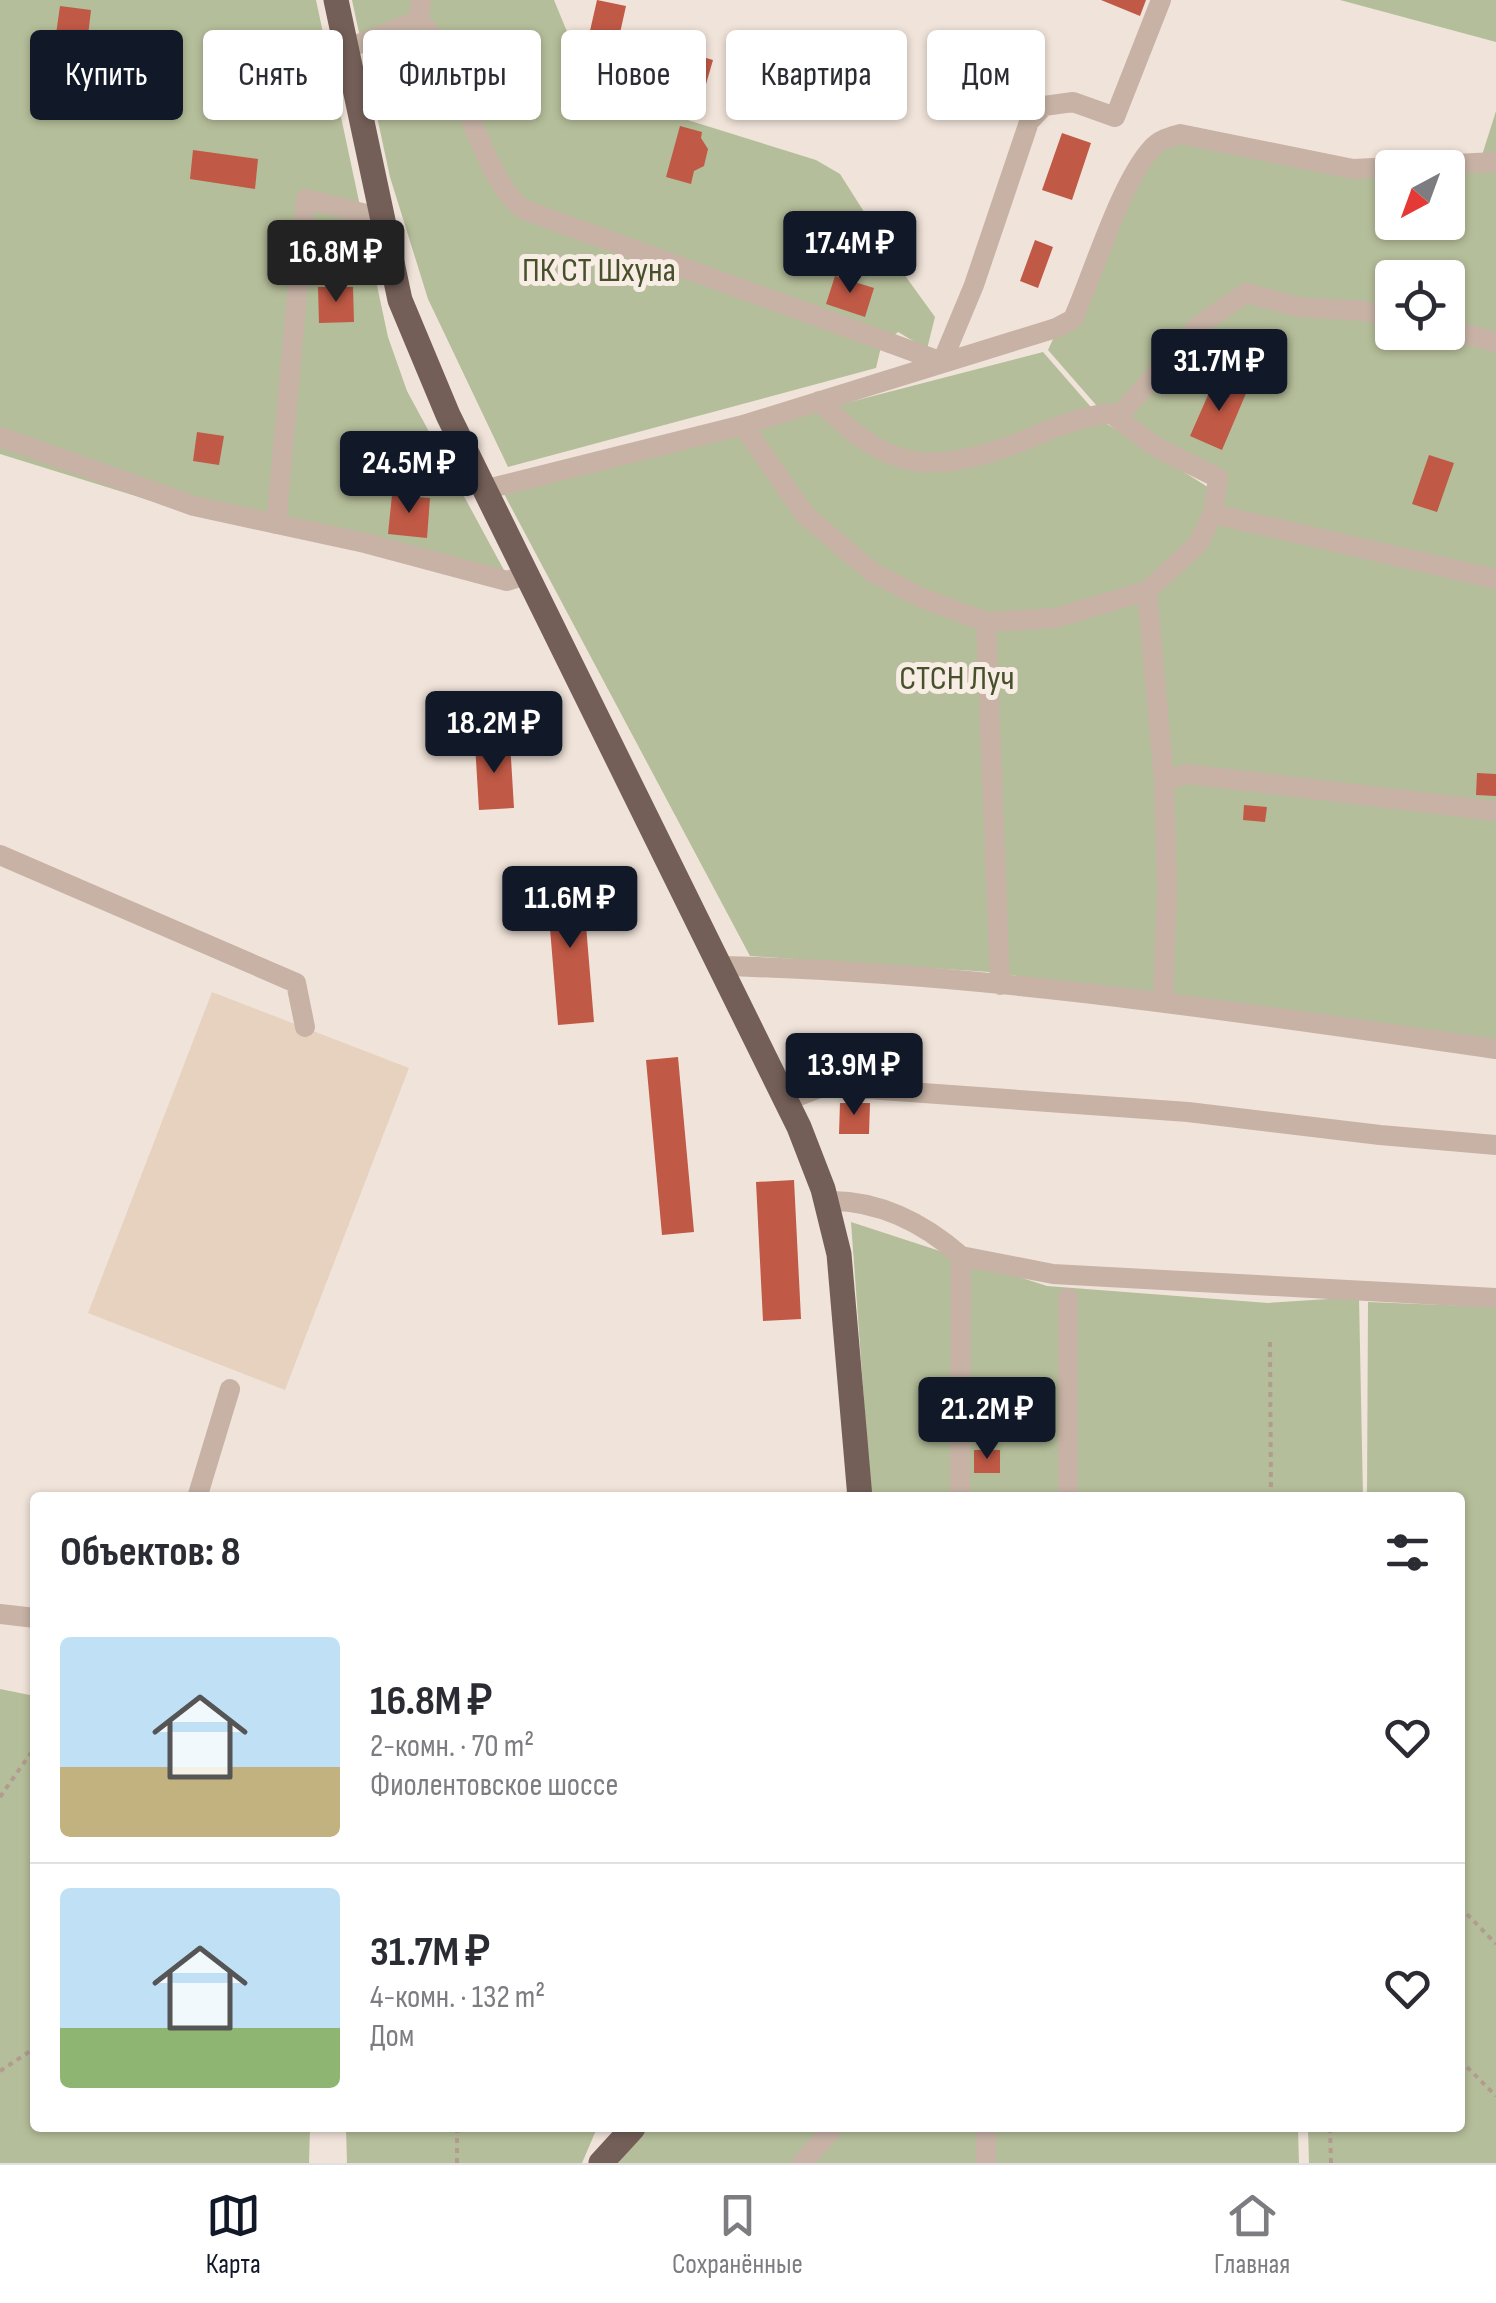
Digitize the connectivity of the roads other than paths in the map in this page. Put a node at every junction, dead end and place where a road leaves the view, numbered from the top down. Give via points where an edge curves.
1 (336, 0) edge
2 (1161, 0) edge
3 (420, 10) edge
4 (346, 49) junction
5 (1496, 162) edge
6 (382, 218) junction
7 (1375, 313) edge
8 (1465, 334) edge
9 (1496, 342) edge
10 (942, 362) junction
11 (819, 400) junction
12 (1117, 418) junction
13 (742, 425) junction
14 (0, 437) edge
15 (487, 489) junction
16 (1212, 514) junction
17 (276, 524) junction
18 (528, 574) junction
19 (1496, 579) edge
20 (1148, 591) junction
21 (986, 622) junction
22 (1164, 780) junction
23 (1496, 811) edge
24 (0, 855) edge
25 (719, 966) junction
26 (1000, 985) junction
27 (1163, 1002) junction
28 (305, 1027) dead end
29 (1496, 1049) edge
30 (786, 1101) junction
31 (1496, 1145) edge
32 (826, 1201) junction
33 (961, 1256) junction
34 (1068, 1298) dead end
35 (1496, 1298) edge
36 (230, 1389) dead end
37 (199, 1492) edge
38 (859, 1492) edge
39 (960, 1492) edge
40 (1068, 1492) edge
41 (0, 1614) edge
42 (30, 1617) edge
43 (629, 2132) edge
44 (829, 2132) edge
45 (986, 2132) edge
46 (600, 2163) edge
47 (802, 2163) edge
48 (986, 2163) edge

1 - 4 main road
2 - 10 street via 1115,117 1074,102 1044,106 1030,122
3 - 4 street
3 - 10 street via 513,203
4 - 6 main road
5 - 10 street via 1353,170 1180,134 1165,138 1132,180 1073,319
6 - 15 main road via 400,300
6 - 17 street via 306,199
7 - 12 street via 1299,307 1246,293 1198,326
8 - 9 street
10 - 11 street
11 - 12 street via 856,437 908,462 936,463 1004,448 1081,416
11 - 13 street
12 - 16 street via 1156,447 1218,478
13 - 15 street
13 - 21 street via 805,515 872,572
14 - 17 street via 194,506
15 - 18 main road
16 - 19 street
16 - 20 street via 1198,544
17 - 18 street via 508,581
18 - 25 main road
20 - 21 street via 1055,618
20 - 22 street
21 - 26 street
22 - 23 street via 1187,774
22 - 27 street
24 - 28 street via 296,983
25 - 26 street via 842,969
25 - 30 main road
26 - 27 street
27 - 29 street
30 - 31 street via 825,1086 1188,1112
30 - 32 main road
32 - 33 street via 853,1200 893,1213 935,1233
32 - 38 main road via 839,1254
33 - 35 street via 1054,1274
33 - 39 street
34 - 40 street
36 - 37 street
41 - 42 street
43 - 46 main road
44 - 47 street
45 - 48 street

